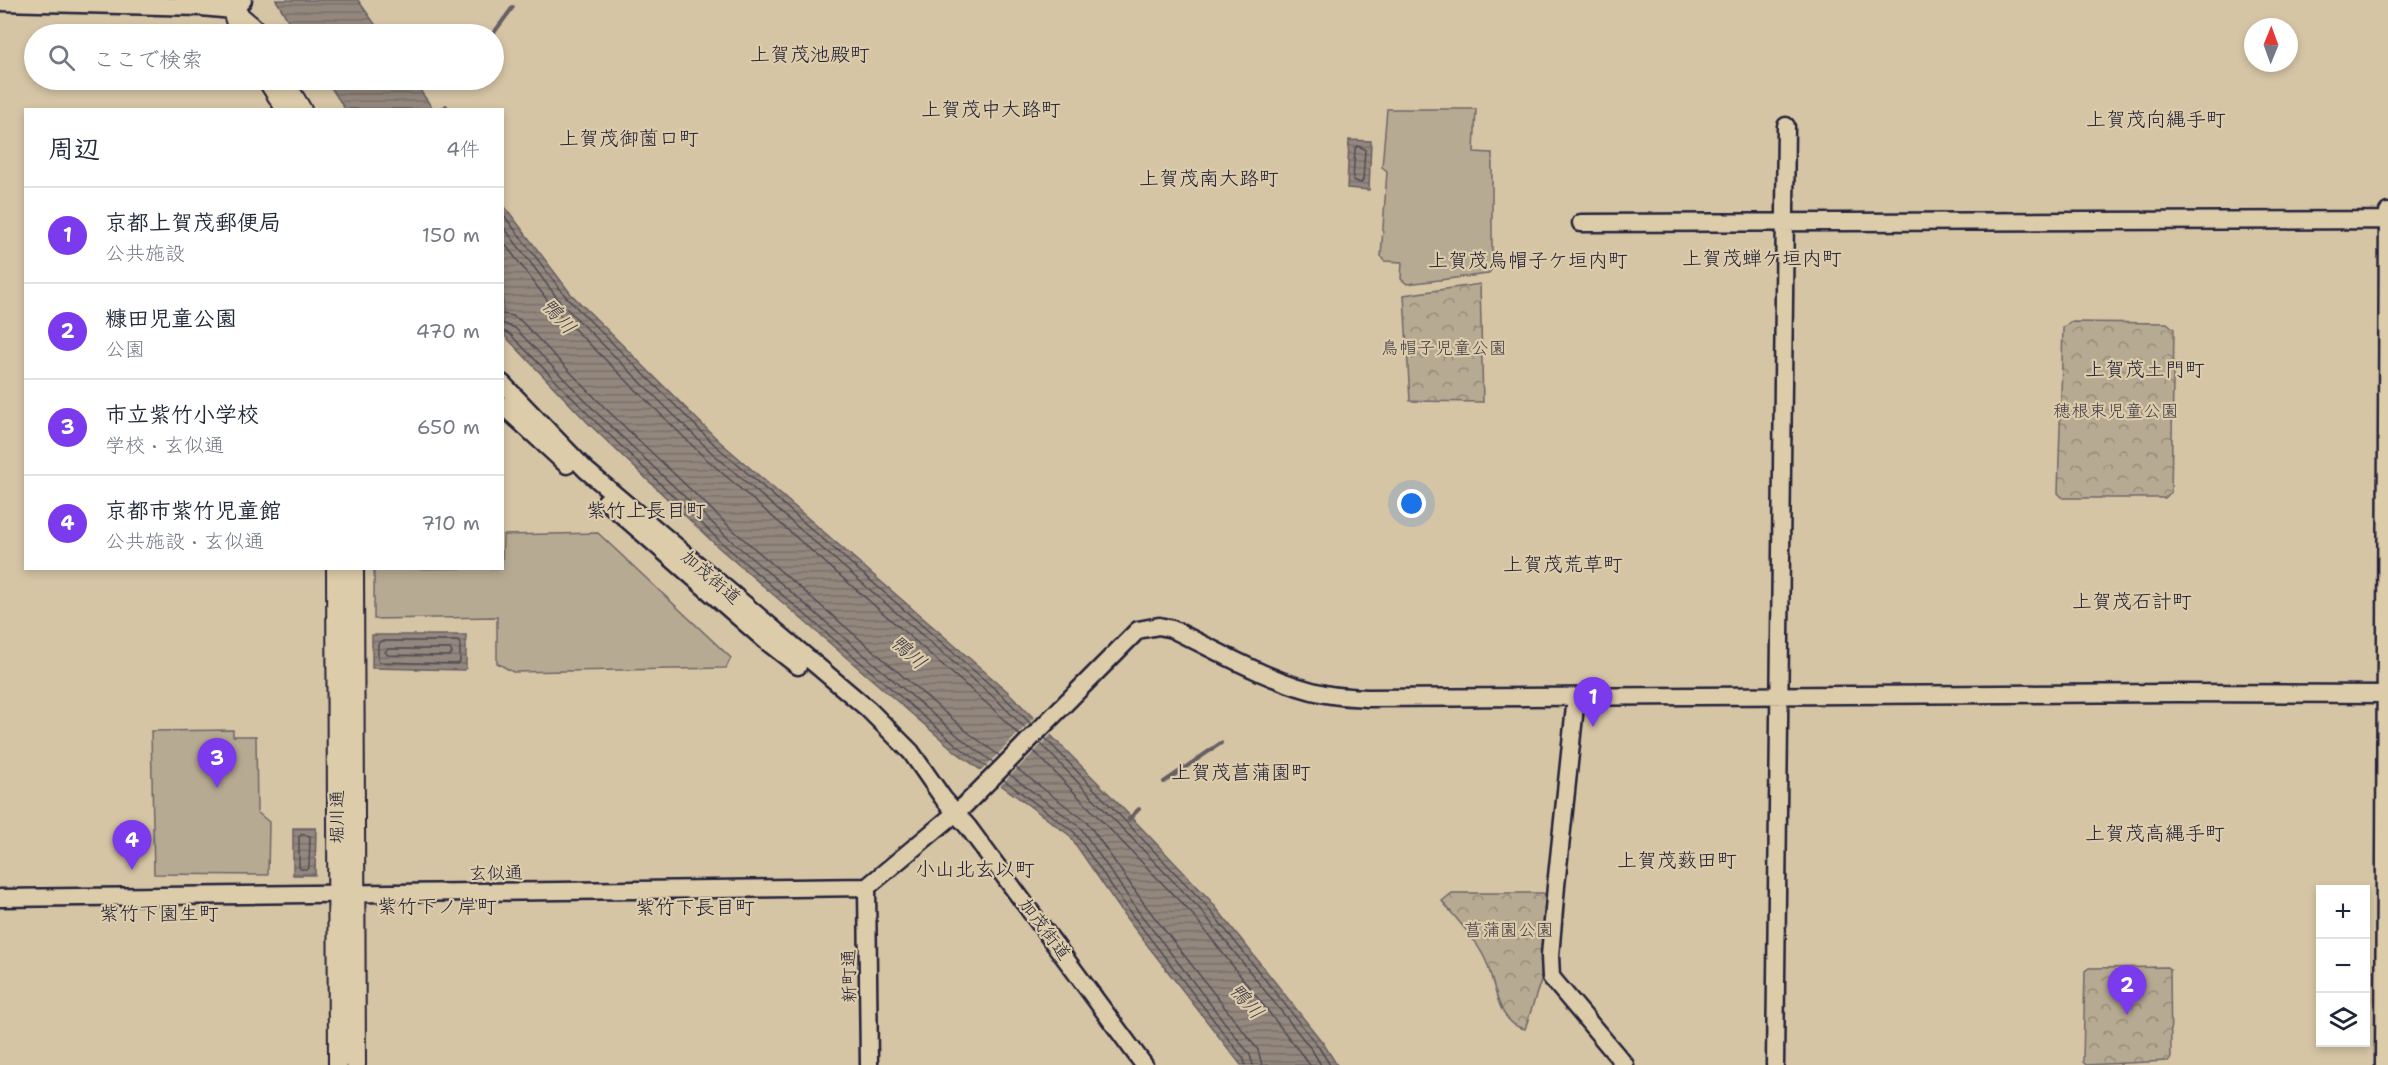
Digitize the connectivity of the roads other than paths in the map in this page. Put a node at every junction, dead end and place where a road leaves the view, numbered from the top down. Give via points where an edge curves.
1 (0, 2) edge
2 (235, 3) edge
3 (238, 24) edge
4 (251, 24) edge
5 (273, 90) edge
6 (290, 90) edge
7 (285, 108) edge
8 (301, 108) edge
9 (1786, 126) dead end
10 (2388, 212) edge
11 (2388, 220) edge
12 (1785, 222) junction
13 (1581, 223) dead end
14 (504, 386) edge
15 (504, 407) edge
16 (336, 570) edge
17 (354, 570) edge
18 (2387, 694) edge
19 (1779, 695) junction
20 (1576, 697) junction
21 (922, 767) junction
22 (960, 810) junction
23 (867, 887) junction
24 (346, 893) junction
25 (0, 898) edge
26 (338, 1065) edge
27 (356, 1065) edge
28 (869, 1065) edge
29 (1144, 1065) edge
30 (1625, 1065) edge
31 (1775, 1065) edge
32 (2384, 1065) edge

1 - 2 street via 201,7
2 - 3 main road
2 - 4 main road
5 - 7 main road
6 - 8 main road
9 - 12 street
10 - 11 street
11 - 12 street
11 - 18 street
12 - 13 street
12 - 19 street
14 - 21 street, 加茂街道 via 586,470 868,709
15 - 21 street, 加茂街道 via 687,573
16 - 24 main road, 堀川通
17 - 24 main road, 堀川通
18 - 19 street
18 - 32 street
19 - 20 street
19 - 31 street
20 - 22 street via 1327,695 1248,667 1159,626 1138,630
20 - 30 street via 1555,897 1551,977
21 - 22 street, 加茂街道
22 - 23 street
22 - 29 street, 加茂街道
23 - 24 street, 玄似通
23 - 28 street, 新町通
24 - 25 street, 玄似通
24 - 26 main road, 堀川通
24 - 27 main road, 堀川通

